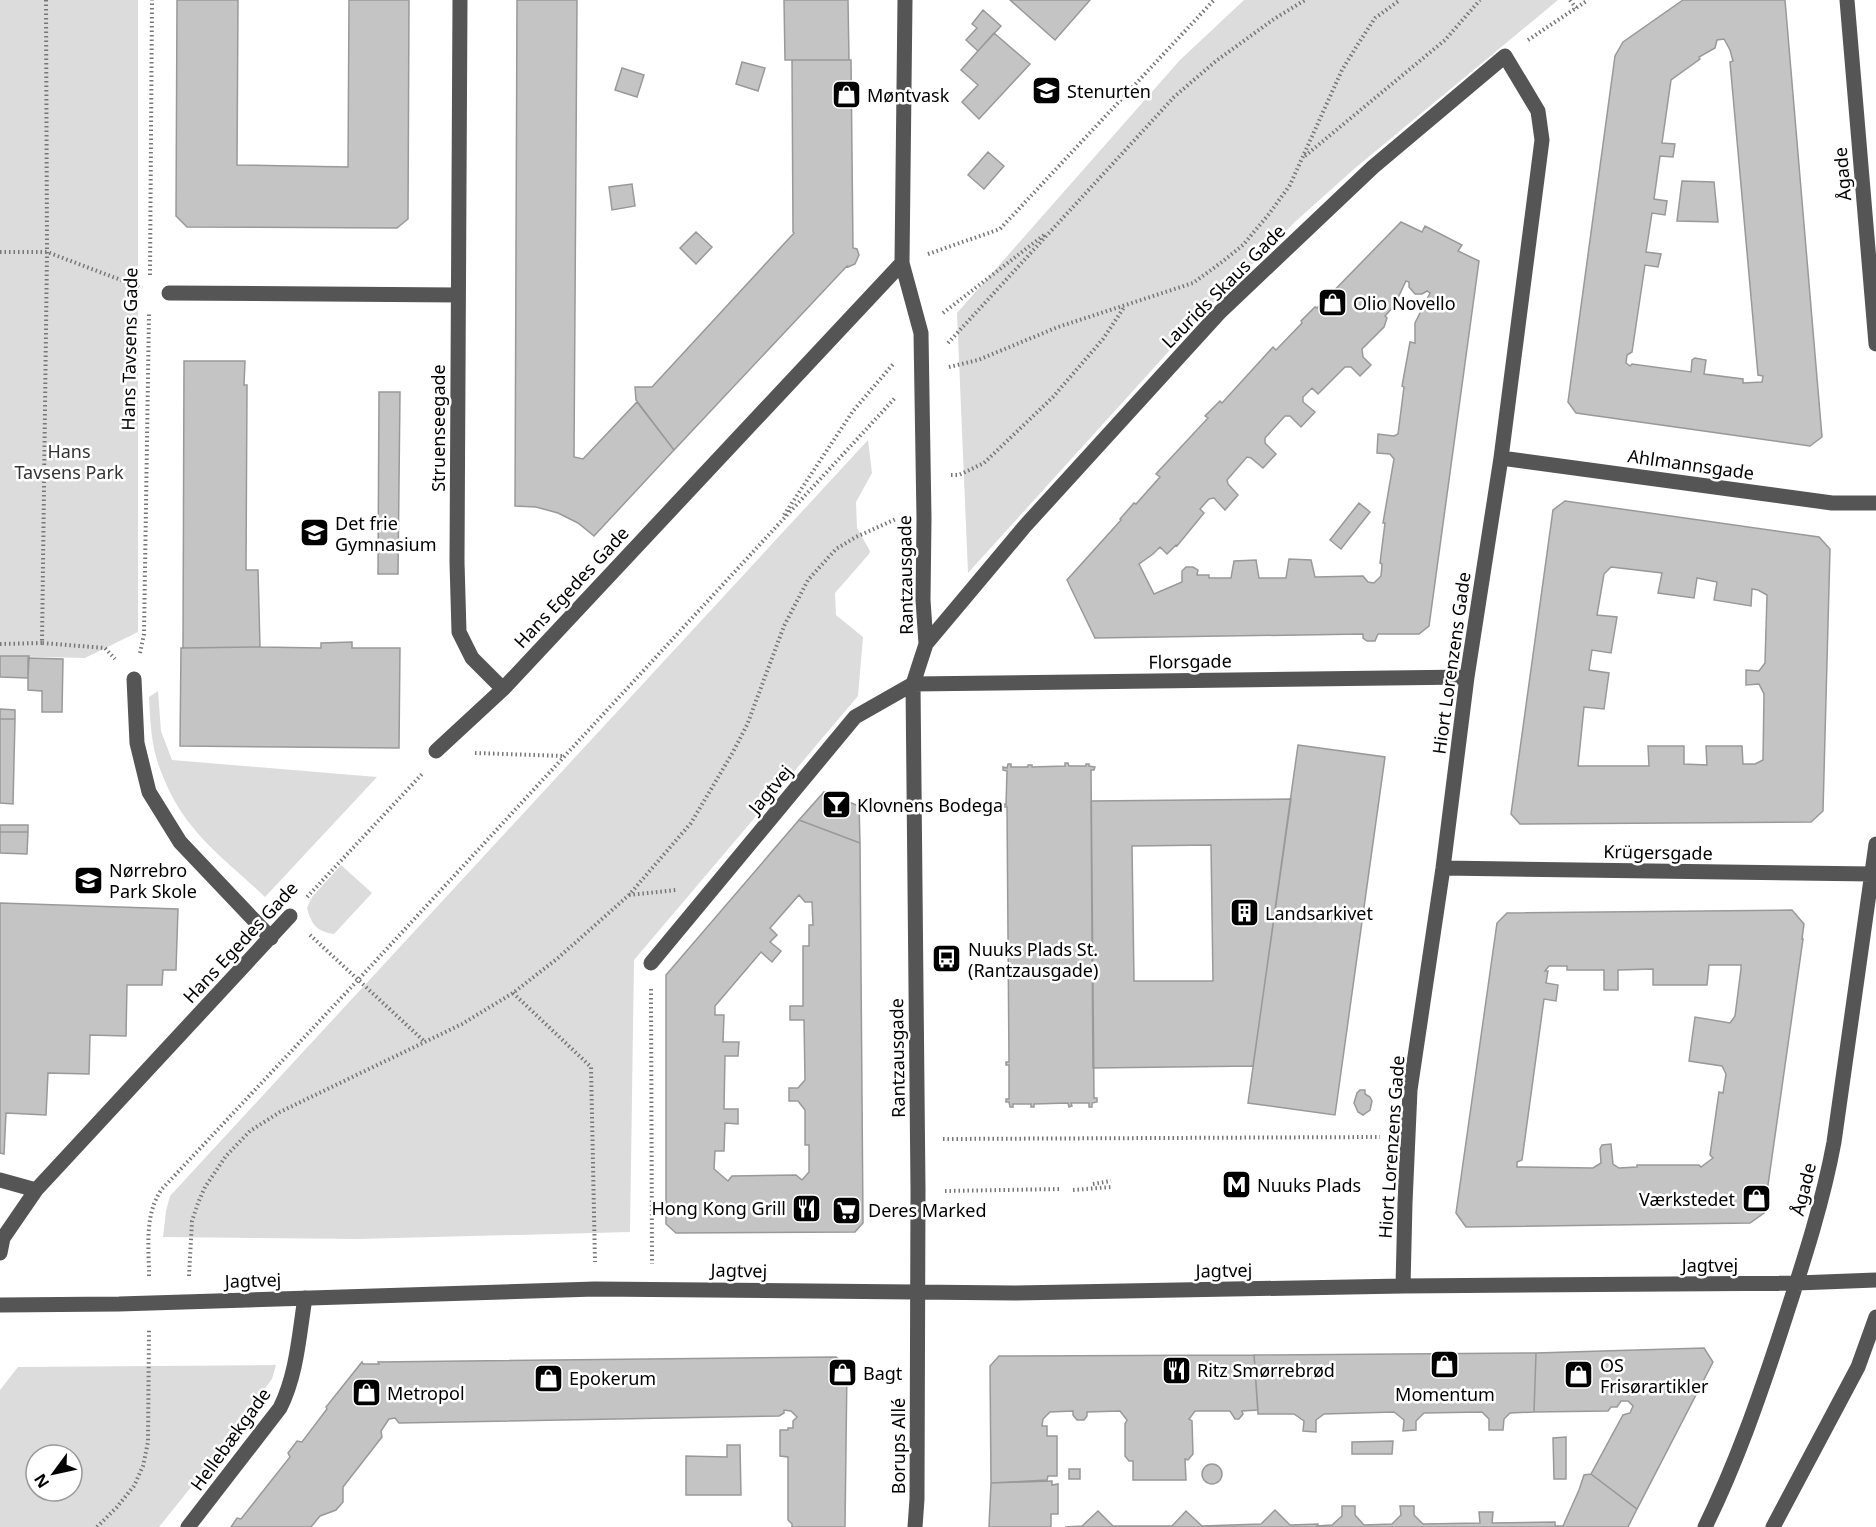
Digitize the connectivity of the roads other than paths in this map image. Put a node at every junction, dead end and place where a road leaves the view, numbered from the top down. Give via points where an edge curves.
1 (460, 0) edge
2 (905, 0) edge
3 (1846, 0) edge
4 (1504, 56) joint
5 (902, 262) junction
6 (169, 293) dead end
7 (458, 295) junction
8 (1876, 344) edge
9 (1501, 458) junction
10 (1876, 503) edge
11 (926, 644) junction
12 (1467, 677) junction
13 (134, 680) road end
14 (913, 684) junction
15 (503, 689) junction
16 (436, 751) road end
17 (1876, 844) edge
18 (1443, 868) junction
19 (1872, 874) junction
20 (290, 916) road end
21 (271, 938) junction
22 (651, 963) road end
23 (0, 1180) edge
24 (36, 1190) junction
25 (0, 1253) edge
26 (1876, 1280) edge
27 (1797, 1283) junction
28 (1403, 1286) junction
29 (918, 1293) junction
30 (305, 1298) junction
31 (0, 1305) edge
32 (1876, 1317) edge
33 (188, 1527) edge
34 (915, 1527) edge
35 (1705, 1527) edge
36 (1773, 1527) edge

1 - 7 street, Struenseegade
2 - 5 street, Rantzausgade
3 - 8 street, Ågade
4 - 9 street, Hiort Lorenzens Gade via 1538,111 1542,140
4 - 11 street, Laurids Skaus Gade via 1373,167 1220,312 1025,526
5 - 11 street, Rantzausgade via 921,333
5 - 15 street, Hans Egedes Gade
6 - 7 street
7 - 15 street, Struenseegade via 459,632 472,658
9 - 10 street, Ahlmannsgade via 1832,503
9 - 12 street, Hiort Lorenzens Gade
11 - 14 street, Rantzausgade
12 - 14 street, Florsgade
12 - 18 street, Hiort Lorenzens Gade
13 - 21 street via 137,743 149,792 180,842
14 - 22 street, Jagtvej via 855,717
14 - 29 street, Rantzausgade
15 - 16 street, Hans Egedes Gade
17 - 19 street, Ågade
18 - 19 street, Krügersgade
18 - 28 street, Hiort Lorenzens Gade via 1410,1090
19 - 27 street, Ågade via 1834,1142
20 - 21 street, Hans Egedes Gade
21 - 24 street, Hans Egedes Gade
23 - 24 street
24 - 25 street, Hans Egedes Gade via 3,1238
26 - 27 street, Jagtvej
27 - 28 street, Jagtvej
27 - 35 street, Ågade via 1749,1425
28 - 29 street, Jagtvej
29 - 30 street, Jagtvej via 595,1289
29 - 34 street, Borups Allé
30 - 31 street, Jagtvej
30 - 33 street, Hellebækgade via 289,1389 280,1408
32 - 36 street via 1858,1367

